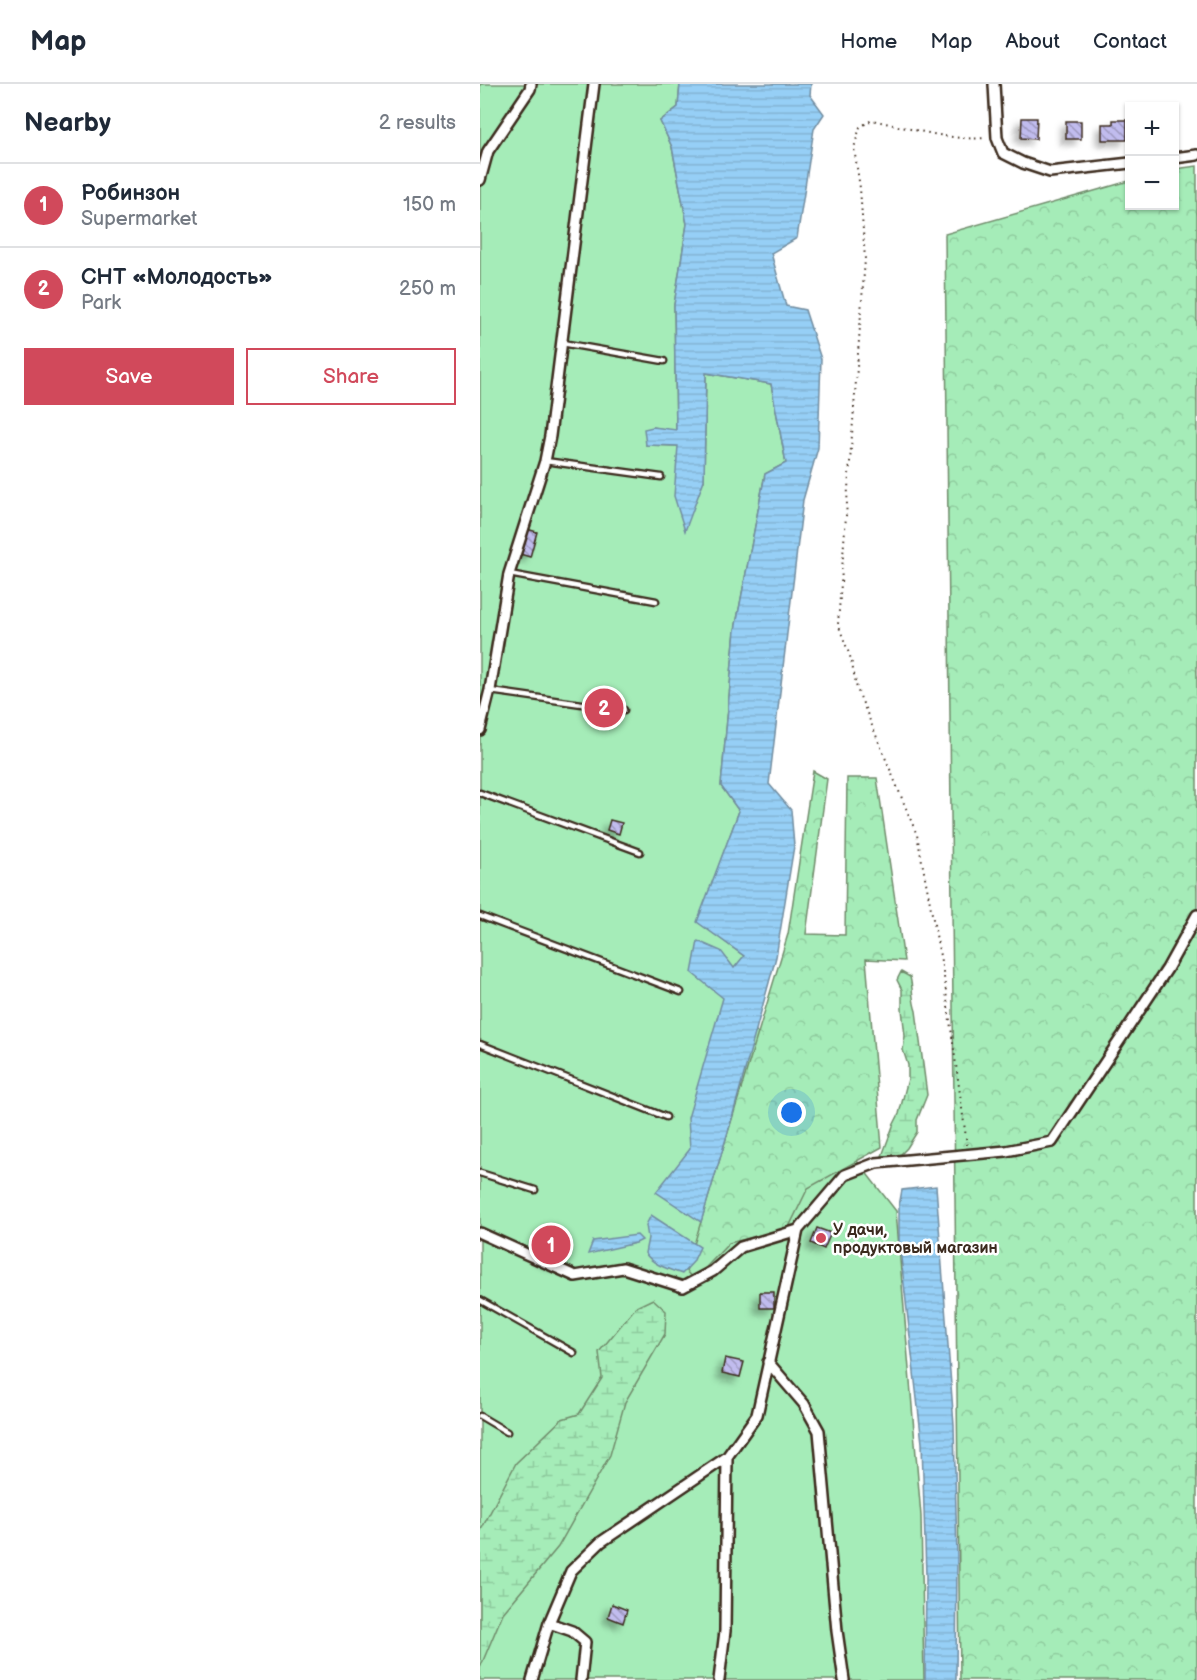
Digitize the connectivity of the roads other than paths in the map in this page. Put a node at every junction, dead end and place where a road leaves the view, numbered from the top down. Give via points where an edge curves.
1 (531, 84) edge
2 (594, 84) edge
3 (994, 84) edge
4 (1197, 155) edge
5 (1179, 157) edge
6 (1125, 164) edge
7 (480, 180) edge
8 (562, 343) junction
9 (664, 361) dead end
10 (545, 461) junction
11 (661, 477) dead end
12 (509, 574) junction
13 (656, 601) dead end
14 (490, 690) junction
15 (624, 710) dead end
16 (480, 730) edge
17 (480, 793) edge
18 (640, 852) dead end
19 (1197, 915) edge
20 (480, 916) edge
21 (681, 992) dead end
22 (480, 1044) edge
23 (666, 1117) dead end
24 (480, 1173) edge
25 (535, 1190) dead end
26 (798, 1230) junction
27 (480, 1233) edge
28 (480, 1300) edge
29 (574, 1353) dead end
30 (768, 1362) junction
31 (480, 1416) edge
32 (507, 1432) dead end
33 (726, 1457) junction
34 (549, 1623) junction
35 (532, 1680) edge
36 (581, 1680) edge
37 (719, 1680) edge
38 (844, 1680) edge

1 - 7 street via 488,151
2 - 8 street
3 - 6 street via 997,138 1003,153 1050,172
4 - 5 street
8 - 9 lane
8 - 10 street
10 - 11 lane
10 - 12 street
12 - 13 lane
12 - 14 street
14 - 15 lane
14 - 16 street
17 - 18 lane
19 - 26 street via 1167,969 1052,1142 1006,1151 876,1163 845,1175
20 - 21 lane
22 - 23 lane
24 - 25 lane
26 - 27 street via 741,1247 713,1271 683,1287 623,1268 575,1276
26 - 30 street
28 - 29 lane
30 - 33 street via 758,1415
30 - 38 street via 804,1404 819,1431
31 - 32 lane
33 - 34 street via 601,1542 571,1571
33 - 37 street via 725,1631
34 - 35 street
34 - 36 street via 572,1631 585,1642

